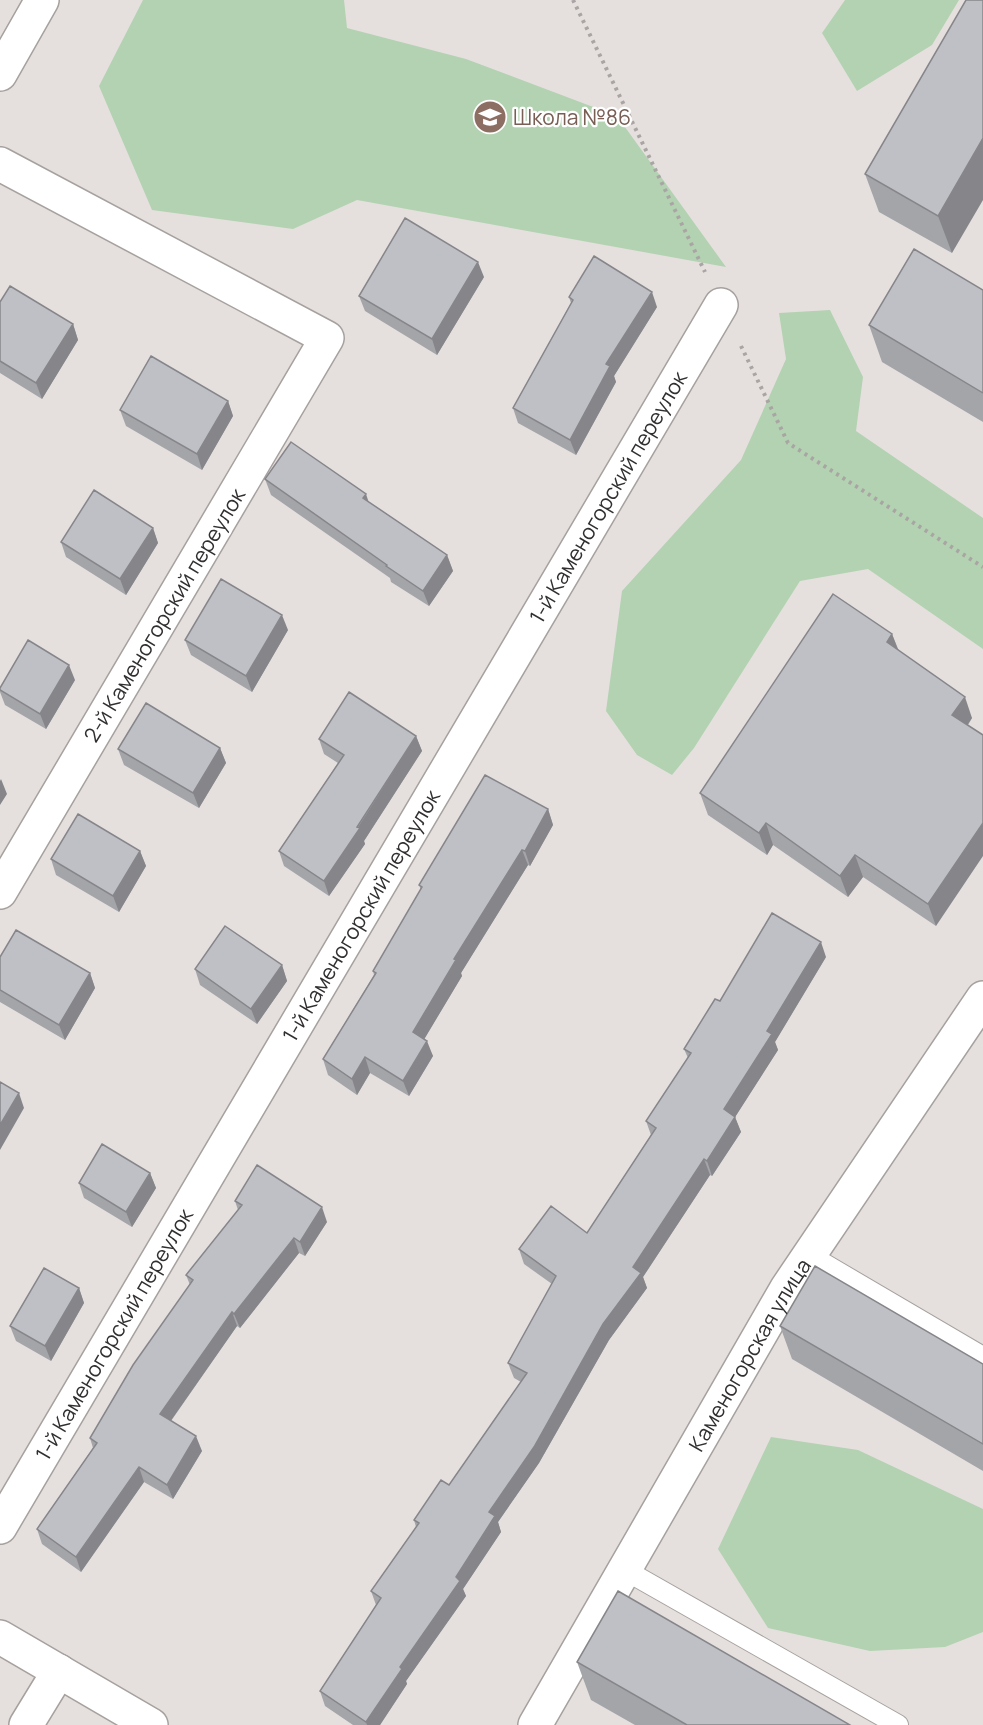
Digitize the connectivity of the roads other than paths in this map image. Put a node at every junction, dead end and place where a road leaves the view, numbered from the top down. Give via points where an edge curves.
1 (42, 0) edge
2 (0, 74) edge
3 (0, 164) edge
4 (721, 305) dead end
5 (0, 892) edge
6 (983, 998) edge
7 (809, 1255) junction
8 (983, 1357) edge
9 (0, 1527) edge
10 (625, 1570) junction
11 (0, 1637) edge
12 (59, 1671) junction
13 (26, 1725) edge
14 (151, 1725) edge
15 (535, 1725) edge
16 (898, 1725) edge

1 - 2 street
3 - 5 street, 2-й Каменогорский переулок via 327,338
4 - 9 street, 1-й Каменогорский переулок
6 - 7 street, Каменогорская улица
7 - 8 lane
7 - 10 street, Каменогорская улица
10 - 15 street, Каменогорская улица
10 - 16 lane
11 - 12 street
12 - 13 street
12 - 14 street

